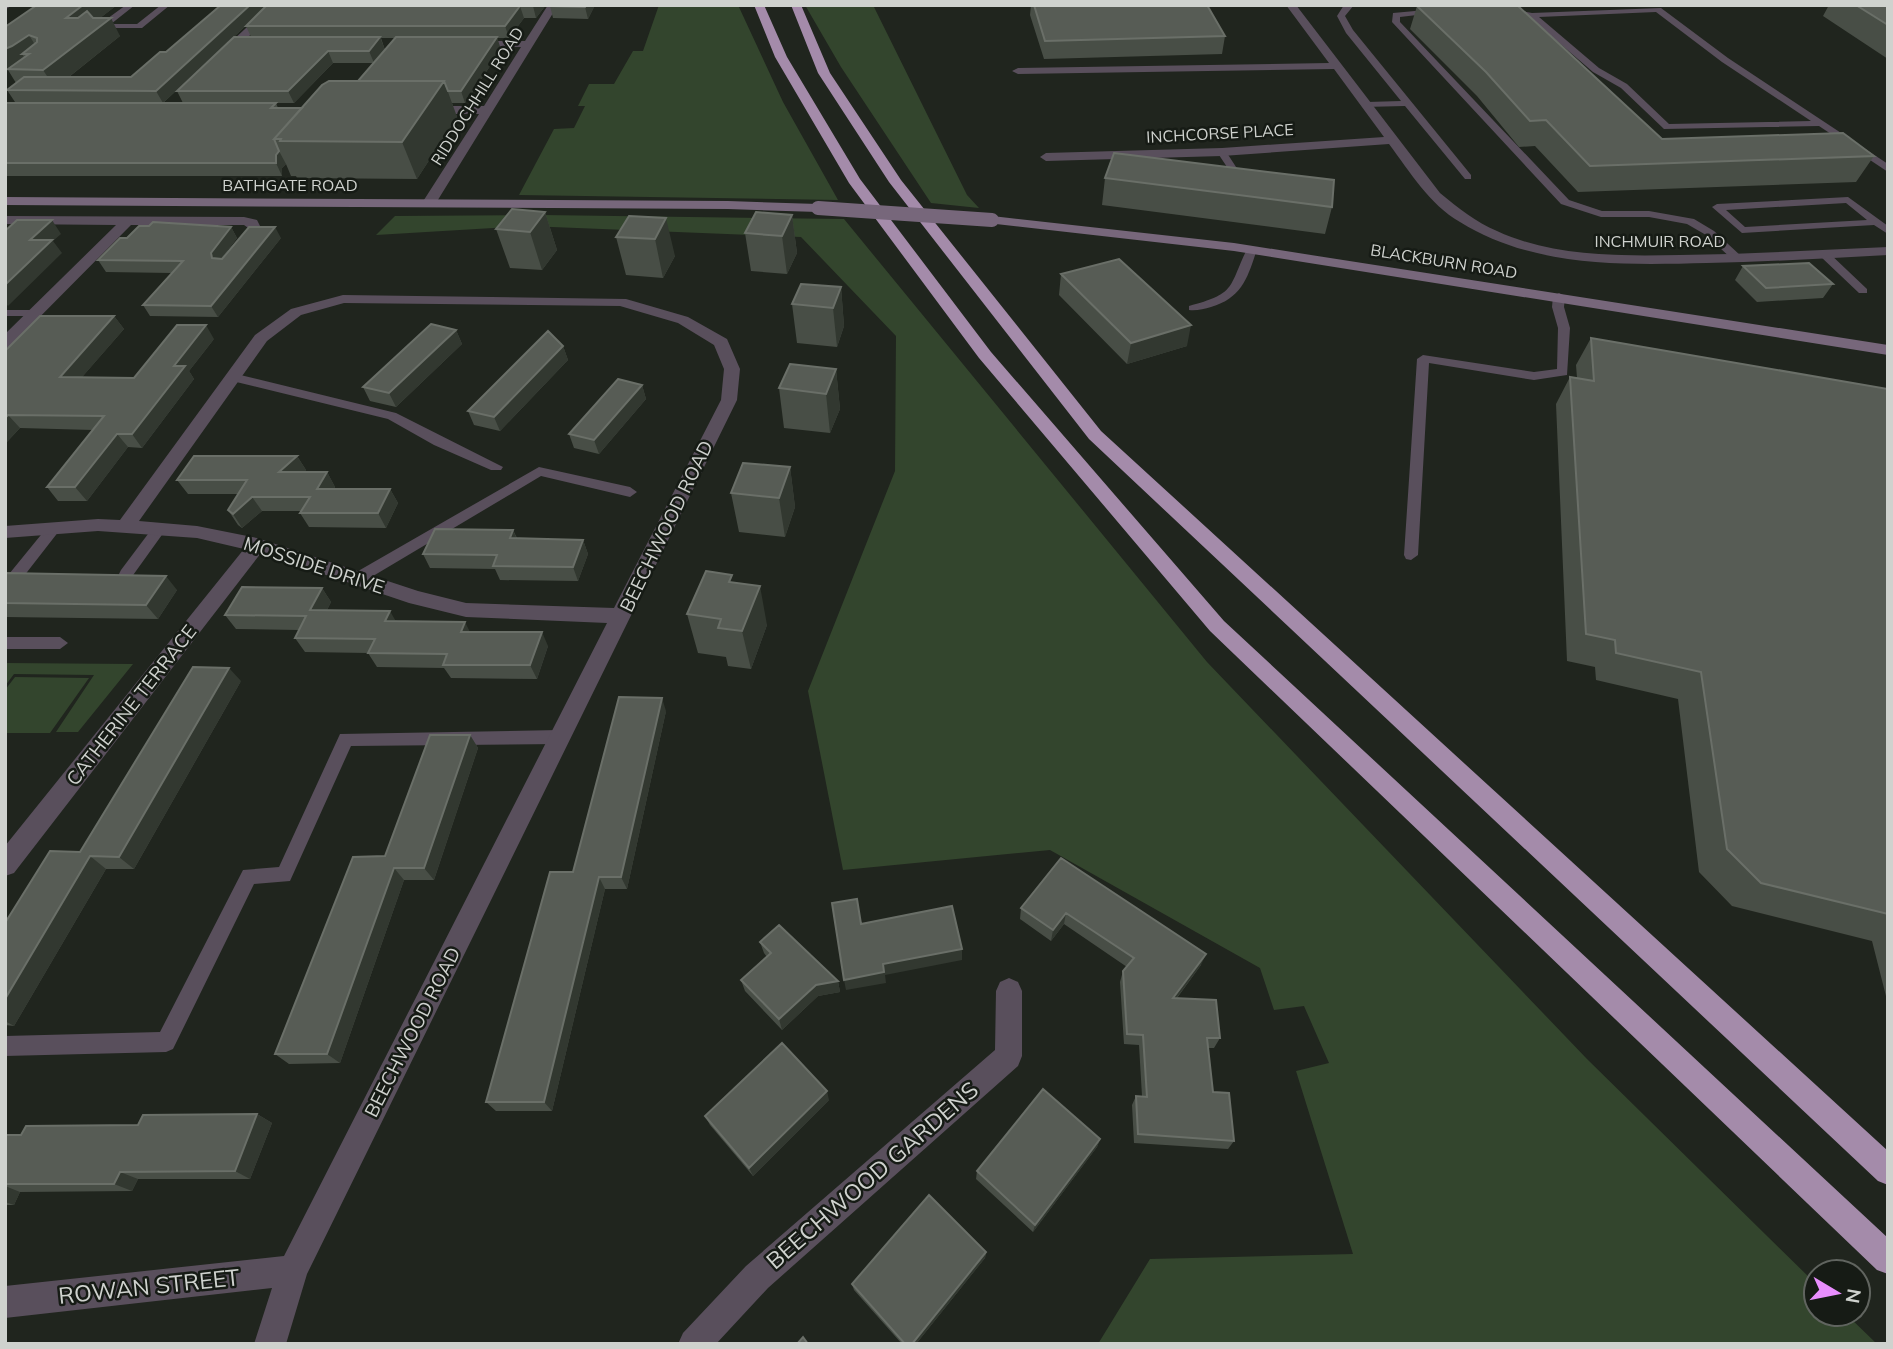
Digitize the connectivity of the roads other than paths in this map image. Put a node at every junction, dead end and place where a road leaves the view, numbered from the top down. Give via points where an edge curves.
1 (131, 5) edge
2 (166, 5) edge
3 (278, 5) edge
4 (553, 5) edge
5 (759, 5) edge
6 (796, 5) edge
7 (1291, 5) edge
8 (1350, 5) edge
9 (1493, 10) edge
10 (1443, 11) edge
11 (1532, 15) junction
12 (235, 44) junction
13 (249, 44) edge
14 (463, 44) edge
15 (528, 44) junction
16 (216, 62) edge
17 (1336, 66) junction
18 (1018, 71) dead end
19 (1408, 103) junction
20 (1367, 105) junction
21 (419, 110) edge
22 (486, 110) junction
23 (1821, 123) junction
24 (1667, 127) junction
25 (1395, 140) junction
26 (1682, 141) edge
27 (1222, 152) junction
28 (1046, 157) dead end
29 (1888, 169) edge
30 (1203, 171) edge
31 (1468, 177) dead end
32 (5, 201) edge
33 (429, 204) junction
34 (818, 208) joint
35 (5, 220) edge
36 (128, 220) junction
37 (1877, 222) junction
38 (252, 231) edge
39 (1888, 231) edge
40 (1252, 249) junction
41 (1888, 251) edge
42 (1824, 254) junction
43 (1737, 258) junction
44 (1863, 291) dead end
45 (1559, 296) junction
46 (1193, 308) dead end
47 (5, 313) edge
48 (35, 313) junction
49 (5, 343) edge
50 (1888, 350) edge
51 (232, 377) junction
52 (496, 467) dead end
53 (631, 492) dead end
54 (127, 526) junction
55 (54, 528) junction
56 (159, 529) junction
57 (5, 532) edge
58 (257, 545) junction
59 (1411, 555) dead end
60 (126, 574) edge
61 (358, 578) junction
62 (5, 590) edge
63 (622, 616) junction
64 (5, 643) edge
65 (60, 643) dead end
66 (560, 737) junction
67 (5, 865) edge
68 (1009, 991) dead end
69 (5, 1046) edge
70 (1888, 1171) edge
71 (1888, 1259) edge
72 (293, 1270) junction
73 (5, 1302) edge
74 (270, 1344) edge
75 (694, 1344) edge

1 - 2 lane via 103,26 139,26
3 - 12 street
4 - 15 street, RIDDOCHHILL ROAD
5 - 71 highway via 781,57 854,180 985,355 1217,626
6 - 70 highway via 824,73 896,182 1095,435
7 - 17 street, INCHMUIR ROAD
8 - 19 lane via 1341,16 1349,31
9 - 11 lane
10 - 43 lane via 1396,15 1396,22 1565,202 1601,214 1649,214 1690,221
11 - 23 lane via 1658,10
11 - 24 lane via 1596,70 1624,86
12 - 13 street
12 - 16 street
14 - 15 street
15 - 22 street, RIDDOCHHILL ROAD
17 - 18 street
17 - 20 street, INCHMUIR ROAD
19 - 20 lane
19 - 31 lane
20 - 25 street, INCHMUIR ROAD
21 - 22 street
22 - 33 street, RIDDOCHHILL ROAD
23 - 24 lane
23 - 29 lane
24 - 26 lane
25 - 27 street, INCHCORSE PLACE
25 - 43 street, INCHMUIR ROAD via 1450,210 1501,238 1599,260
27 - 28 street, INCHCORSE PLACE
27 - 30 lane via 1233,170
32 - 33 main road, BATHGATE ROAD
33 - 34 main road, BATHGATE ROAD
34 - 40 main road, BLACKBURN ROAD, bridge via 1142,234
35 - 36 street
36 - 38 street via 244,221 252,223
36 - 48 street
37 - 37 lane via 1848,200 1717,207 1742,230
37 - 39 lane
40 - 45 main road, BLACKBURN ROAD
40 - 46 lane via 1239,288 1220,302
41 - 42 street, INCHMUIR ROAD
42 - 43 street, INCHMUIR ROAD
42 - 44 lane
45 - 50 main road, BLACKBURN ROAD
45 - 59 lane via 1563,372 1534,376 1423,359
47 - 48 lane
48 - 49 street
51 - 52 lane via 392,416
51 - 54 street, BEECHWOOD ROAD
51 - 63 street, BEECHWOOD ROAD via 261,338 296,312 343,299 621,302 683,320 721,342 732,369 729,400
53 - 61 lane via 539,471
54 - 55 street, MOSSIDE DRIVE
54 - 56 street, MOSSIDE DRIVE
55 - 57 street, MOSSIDE DRIVE
55 - 62 lane
56 - 58 street, MOSSIDE DRIVE
56 - 60 lane
58 - 61 street, MOSSIDE DRIVE
58 - 67 street, CATHERINE TERRACE
61 - 63 street, MOSSIDE DRIVE via 466,610
63 - 66 street, BEECHWOOD ROAD
64 - 65 lane
66 - 69 lane via 346,739 284,875 249,876 166,1042
66 - 72 street, BEECHWOOD ROAD
68 - 75 street, BEECHWOOD GARDENS via 1007,1056 757,1277
72 - 73 street, ROWAN STREET
72 - 74 street, BEECHWOOD ROAD

